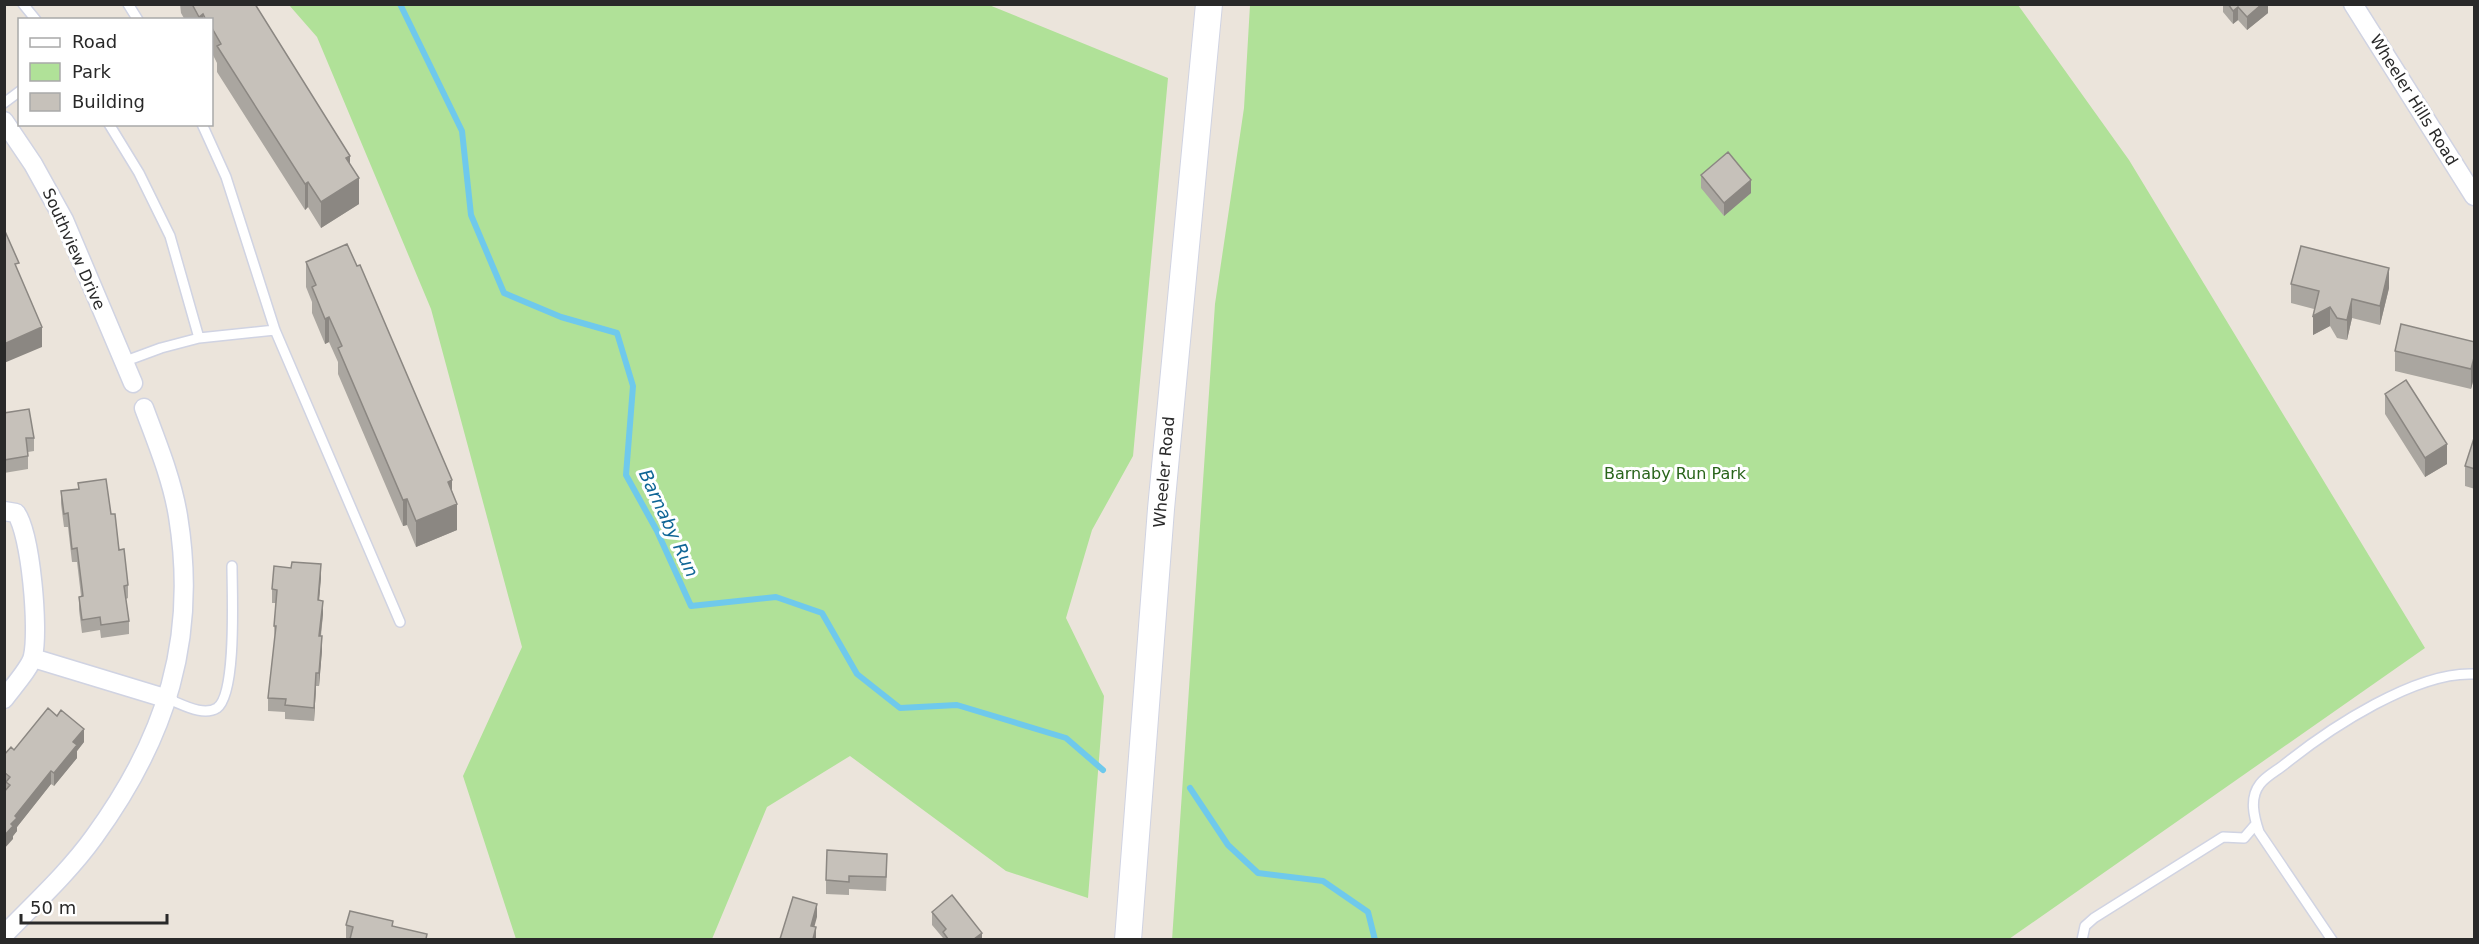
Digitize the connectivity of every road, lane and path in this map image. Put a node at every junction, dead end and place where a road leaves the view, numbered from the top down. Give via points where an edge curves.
1 (24, 4) edge
2 (128, 4) edge
3 (1209, 4) edge
4 (2353, 4) edge
5 (34, 18) edge
6 (137, 18) edge
7 (18, 92) edge
8 (4, 103) edge
9 (4, 121) edge
10 (110, 126) edge
11 (203, 126) edge
12 (2473, 190) edge
13 (275, 330) junction
14 (199, 338) junction
15 (123, 362) junction
16 (133, 383) dead end
17 (144, 408) dead end
18 (4, 512) edge
19 (232, 566) dead end
20 (400, 622) dead end
21 (33, 658) junction
22 (2475, 674) edge
23 (4, 699) edge
24 (168, 699) junction
25 (2256, 824) junction
26 (4, 935) edge
27 (1128, 939) edge
28 (2082, 939) edge
29 (2332, 939) edge

1 - 5 lane
2 - 6 lane
3 - 27 main road, Wheeler Road via 1161,509
4 - 12 street, Wheeler Hills Road
7 - 8 lane
9 - 15 street, Southview Drive via 64,220
10 - 14 lane via 171,236
11 - 13 lane via 226,177
13 - 14 lane
13 - 20 lane
14 - 15 lane
15 - 16 street, Southview Drive
17 - 24 street via 163,457 178,516 184,581 181,636
18 - 21 street via 16,513 26,536 35,631
19 - 24 lane via 233,637 225,699 216,709 203,712
21 - 23 street
21 - 24 street
22 - 25 lane via 2416,685 2307,747 2260,784 2253,800
24 - 26 street via 148,750 93,838
25 - 28 lane via 2244,838 2223,837 2094,918 2085,926
25 - 29 lane

